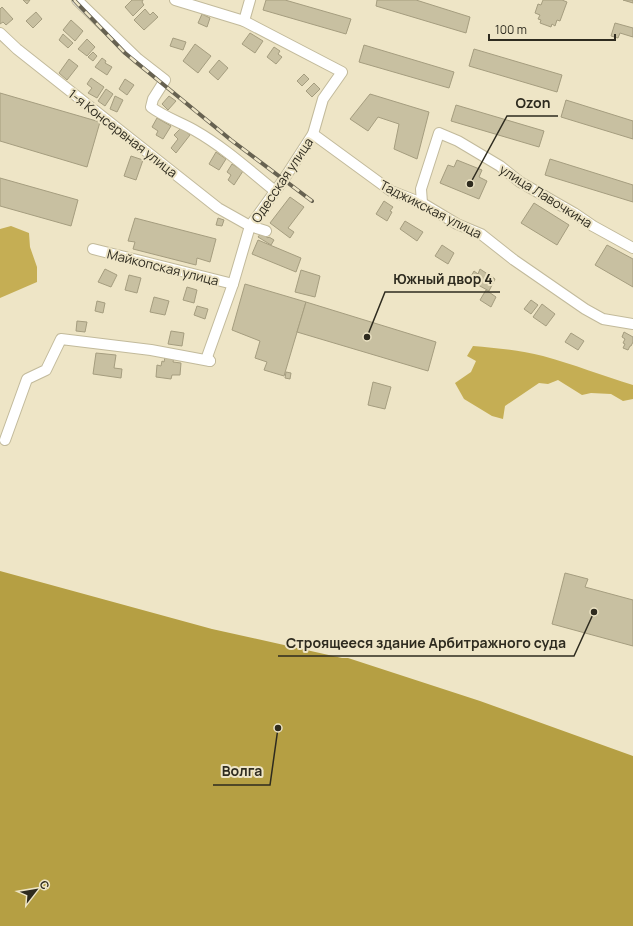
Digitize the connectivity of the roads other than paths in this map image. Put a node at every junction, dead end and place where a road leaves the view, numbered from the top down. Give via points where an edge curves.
1 (77, 0) edge
2 (175, 0) edge
3 (250, 0) edge
4 (244, 21) junction
5 (0, 33) edge
6 (313, 134) junction
7 (276, 191) junction
8 (422, 202) junction
9 (250, 226) junction
10 (266, 231) dead end
11 (633, 248) edge
12 (93, 249) dead end
13 (233, 284) junction
14 (633, 324) edge
15 (5, 440) dead end

1 - 7 street via 138,59 165,80 151,107 193,129
2 - 4 street
3 - 4 street
4 - 6 street, Одесская улица via 342,72 323,99
5 - 9 street, 1-я Консервная улица via 35,64 218,208
6 - 7 street, Одесская улица
6 - 8 street, Таджикская улица via 391,191
7 - 9 street, Одесская улица
8 - 11 street, улица Лавочкина via 421,189 439,133 458,141 500,166 520,182
8 - 14 street, Таджикская улица via 457,224 480,234 585,309 603,319
9 - 10 street, 1-я Консервная улица
9 - 13 street, Одесская улица
12 - 13 street, Майкопская улица
13 - 15 street, Одесская улица via 207,357 210,361 151,350 62,339 46,370 27,379

